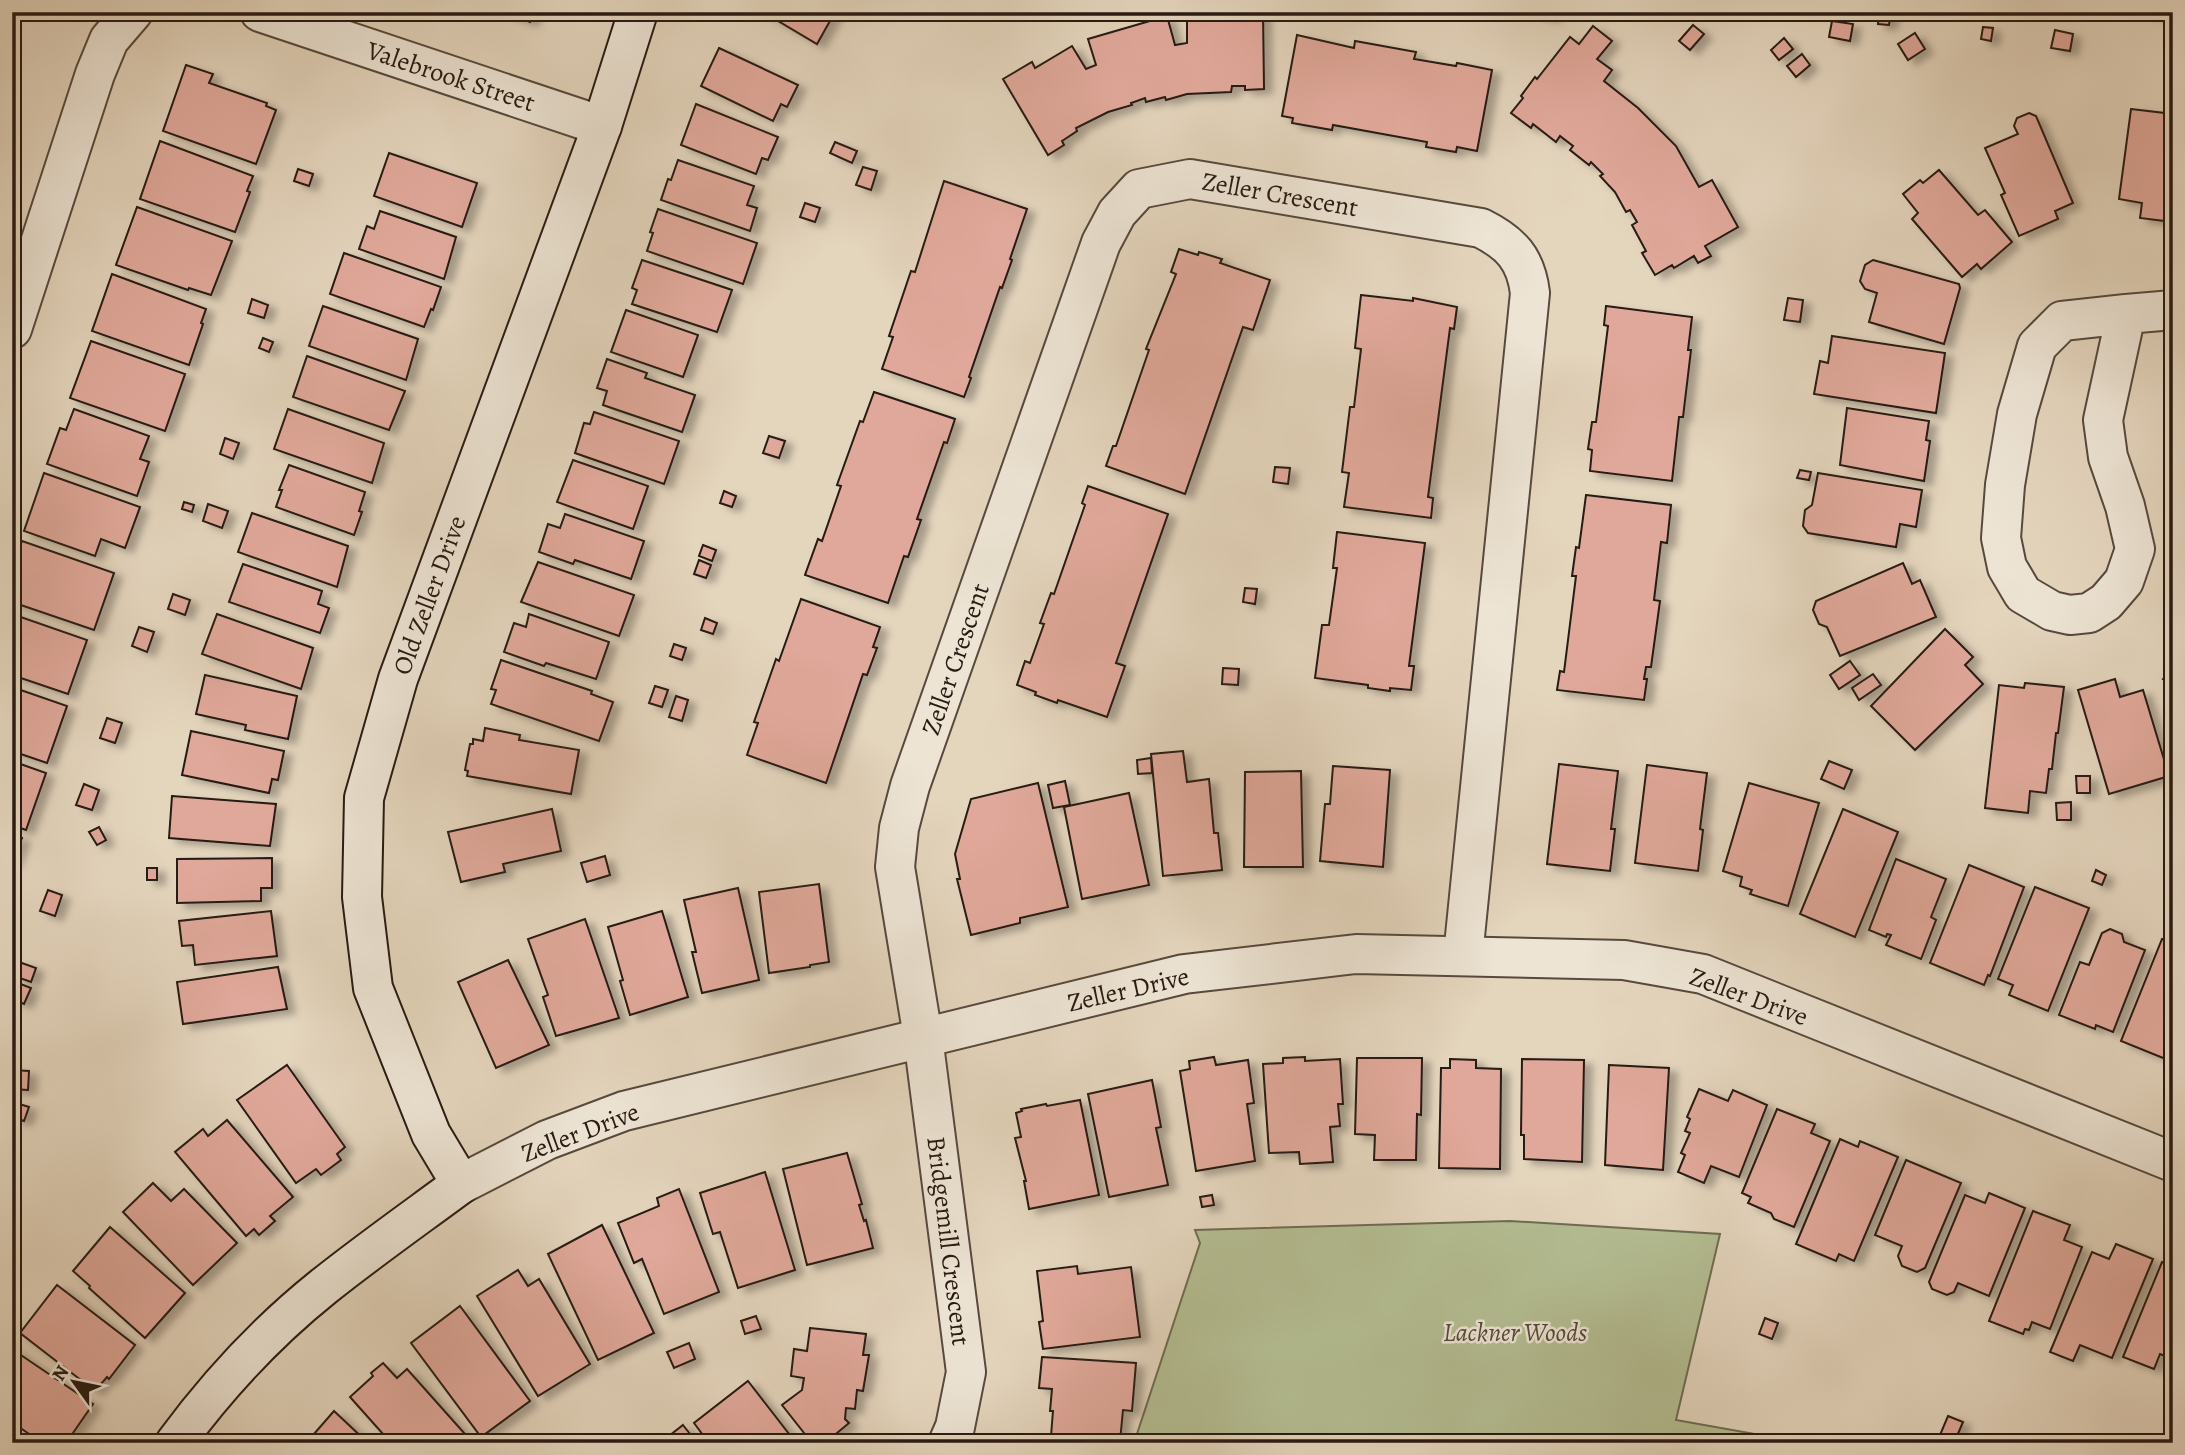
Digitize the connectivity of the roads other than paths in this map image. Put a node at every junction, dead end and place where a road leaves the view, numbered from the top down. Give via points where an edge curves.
1 (133, 12) edge
2 (260, 12) edge
3 (638, 12) edge
4 (602, 126) junction
5 (2173, 310) edge
6 (2126, 314) junction
7 (14, 319) edge
8 (1463, 956) junction
9 (923, 1037) junction
10 (2173, 1162) edge
11 (461, 1184) junction
12 (175, 1443) edge
13 (948, 1443) edge

1 - 7 street via 109,40 95,74
2 - 4 street, Valebrook Street
3 - 4 street, Old Zeller Drive
4 - 11 street, Old Zeller Drive via 398,679 364,798 362,897 373,988 430,1134
5 - 6 street
6 - 6 street via 2062,321 2037,346 2017,414 2001,538 2007,567 2023,594 2052,611 2070,615 2089,613 2106,602 2124,581 2136,549 2108,457 2103,420
8 - 9 street, Zeller Drive via 1356,954 1184,974
8 - 9 street, Zeller Crescent via 1530,293 1528,272 1513,251 1481,228 1190,179 1139,189 1117,213 1101,243 910,786 898,828 895,867
8 - 10 street, Zeller Drive via 1624,960 1703,974
9 - 11 street, Zeller Drive via 624,1111 547,1140
9 - 13 street, Bridgemill Crescent via 966,1372
11 - 12 street, Zeller Drive via 321,1288 232,1374

